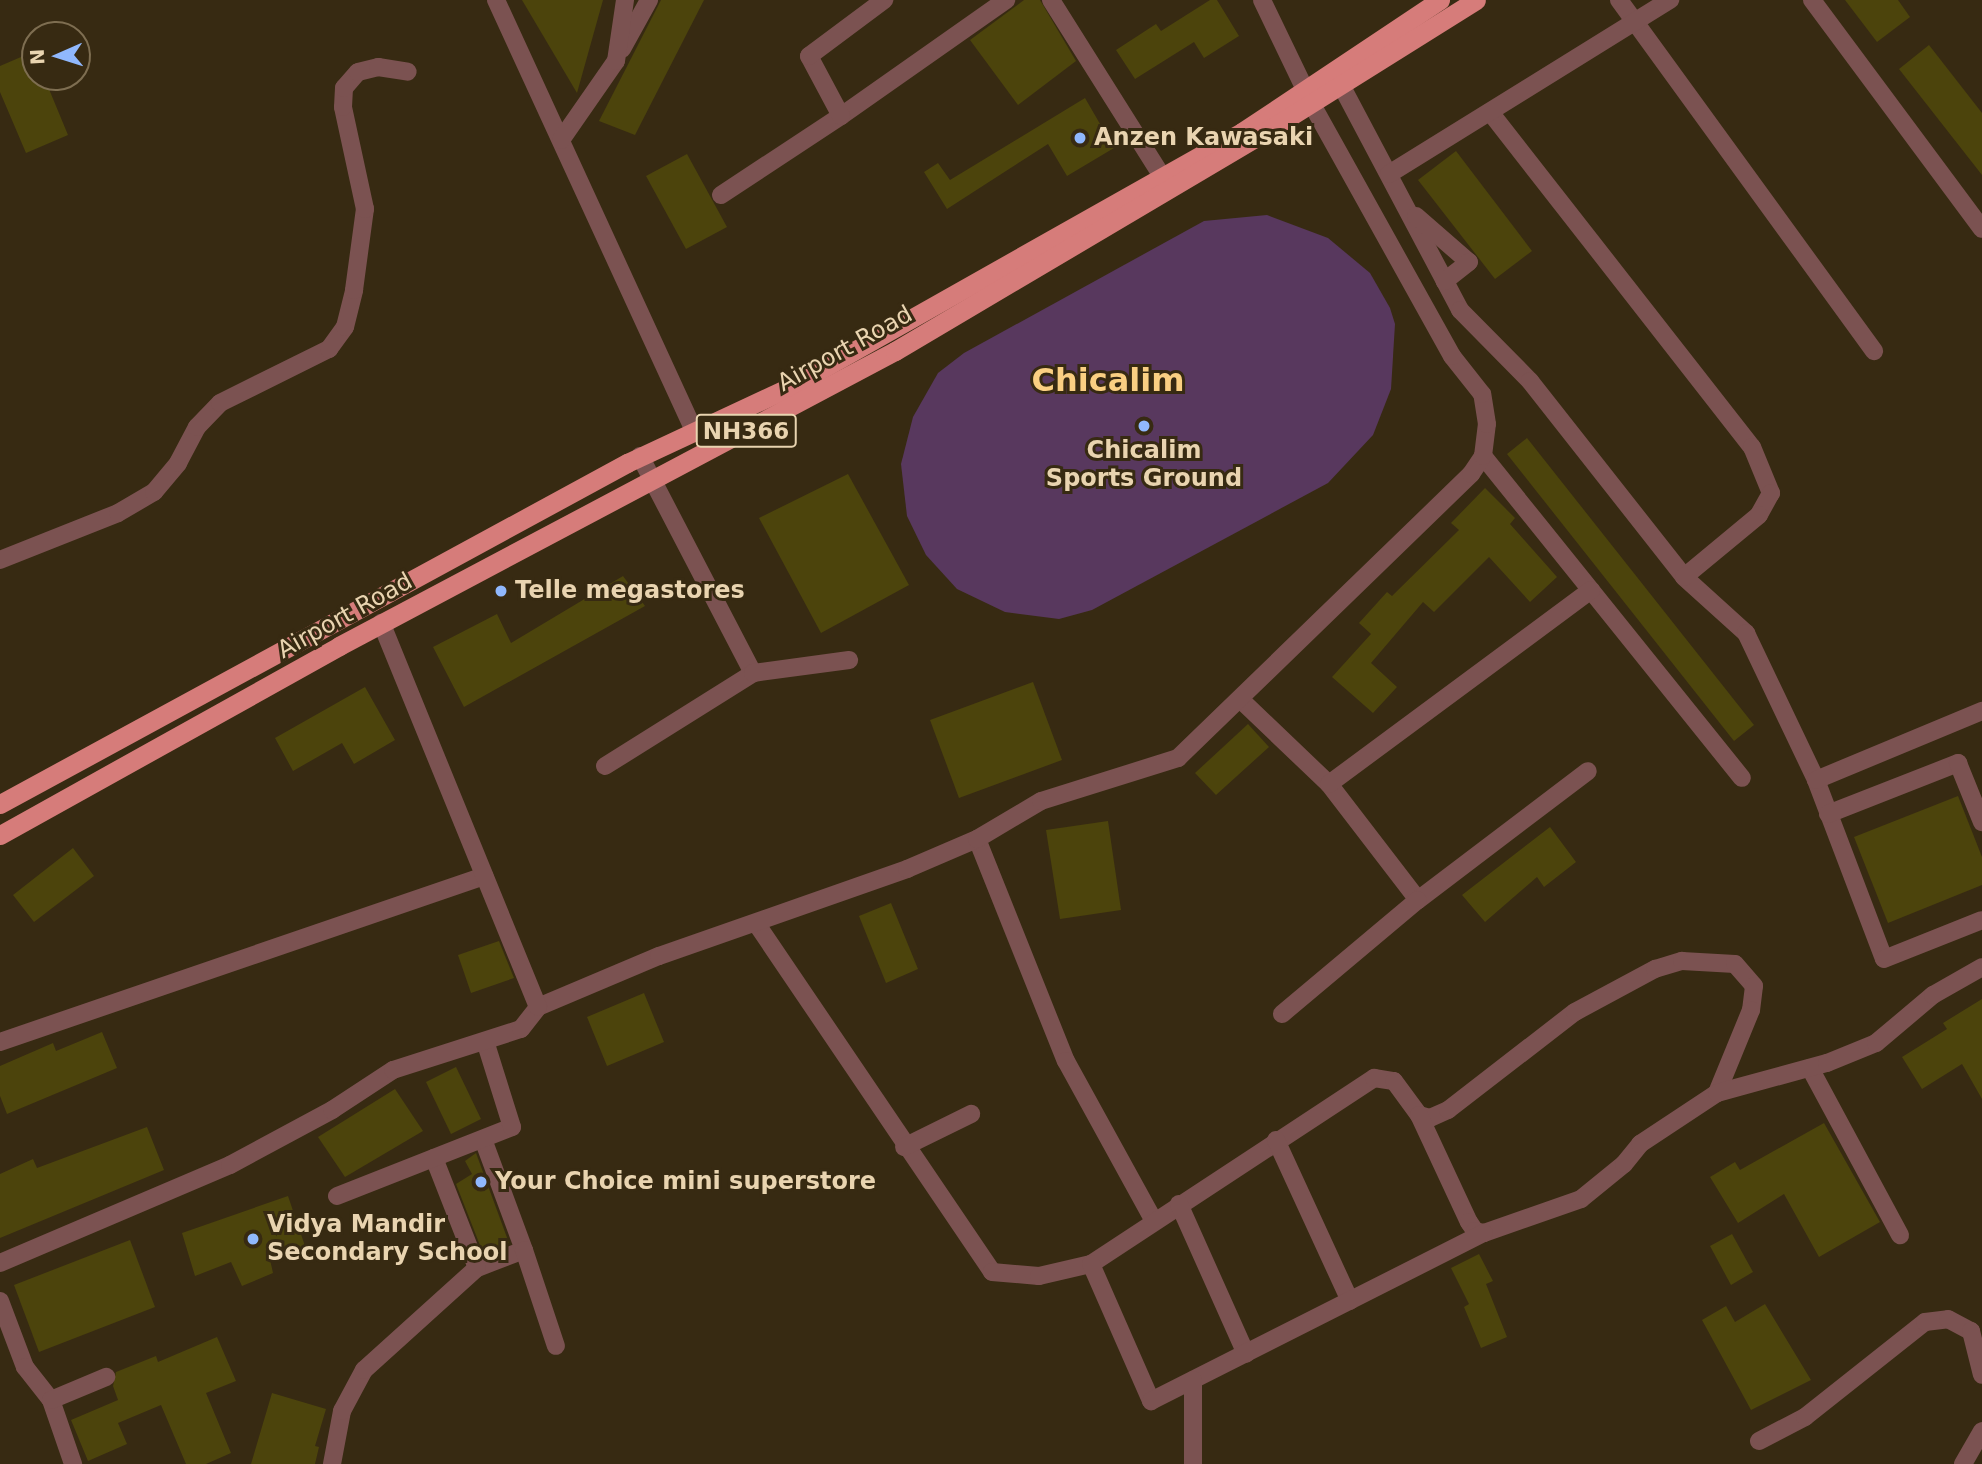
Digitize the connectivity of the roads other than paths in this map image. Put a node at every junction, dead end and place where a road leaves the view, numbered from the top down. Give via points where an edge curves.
1 (496, 0) edge
2 (625, 0) edge
3 (649, 0) edge
4 (884, 0) edge
5 (1006, 0) edge
6 (1051, 0) edge
7 (1262, 0) edge
8 (1440, 0) edge
9 (1476, 0) edge
10 (1619, 0) edge
11 (1670, 0) edge
12 (1812, 0) edge
13 (1634, 24) junction
14 (615, 61) junction
15 (408, 72) dead end
16 (1340, 85) junction
17 (1308, 97) junction
18 (1490, 112) junction
19 (841, 116) junction
20 (561, 140) junction
21 (1389, 174) junction
22 (1162, 176) junction
23 (721, 195) dead end
24 (1406, 207) junction
25 (1982, 229) edge
26 (1445, 281) junction
27 (1874, 351) dead end
28 (695, 432) junction
29 (640, 456) junction
30 (1483, 456) junction
31 (652, 479) junction
32 (0, 561) edge
33 (1684, 577) junction
34 (1591, 590) junction
35 (382, 624) junction
36 (849, 660) dead end
37 (753, 673) junction
38 (1241, 700) junction
39 (1982, 711) edge
40 (605, 766) dead end
41 (1588, 771) dead end
42 (1742, 778) dead end
43 (1816, 780) junction
44 (1329, 784) junction
45 (0, 804) edge
46 (1828, 814) junction
47 (1982, 822) edge
48 (0, 835) edge
49 (977, 839) junction
50 (484, 876) junction
51 (1418, 900) junction
52 (1982, 920) edge
53 (756, 923) junction
54 (1982, 967) edge
55 (538, 1007) junction
56 (1282, 1014) dead end
57 (485, 1041) junction
58 (0, 1042) edge
59 (1810, 1068) junction
60 (1717, 1093) junction
61 (971, 1114) dead end
62 (1419, 1115) junction
63 (483, 1139) junction
64 (1276, 1140) junction
65 (904, 1147) junction
66 (434, 1158) junction
67 (337, 1196) dead end
68 (1179, 1204) junction
69 (1154, 1221) junction
70 (1485, 1233) junction
71 (1900, 1235) dead end
72 (524, 1250) junction
73 (0, 1263) edge
74 (1091, 1264) junction
75 (477, 1268) junction
76 (0, 1301) edge
77 (1350, 1301) junction
78 (556, 1346) dead end
79 (1246, 1353) junction
80 (1982, 1375) edge
81 (106, 1377) dead end
82 (1194, 1380) junction
83 (51, 1400) junction
84 (1982, 1431) edge
85 (1759, 1441) dead end
86 (73, 1464) edge
87 (332, 1464) edge
88 (1193, 1464) edge
89 (1963, 1464) edge

1 - 20 street
2 - 14 street
3 - 14 street
4 - 19 street via 809,55
5 - 19 street
6 - 22 street
7 - 17 street
8 - 17 highway, Airport Road / NH366
9 - 16 highway, Airport Road / NH366
10 - 13 street
11 - 13 street
12 - 25 street
13 - 18 street
13 - 27 street
14 - 20 street
15 - 32 street via 378,68 358,72 344,88 343,107 365,209 345,327 329,349 220,403 197,427 178,463 154,492 118,513
16 - 17 highway, Airport Road / NH366
16 - 21 street
17 - 22 highway, Airport Road / NH366
17 - 30 street via 1452,356 1482,394 1487,424
17 - 31 highway, Airport Road / NH366 via 895,351
18 - 21 street
18 - 33 street via 1752,447 1771,493 1759,515
19 - 23 street
20 - 28 street
21 - 24 street
22 - 28 highway, Airport Road / NH366 via 790,387
24 - 26 street
24 - 26 street via 1469,262
26 - 33 street via 1460,310 1530,381
28 - 29 highway, Airport Road / NH366
29 - 31 street
29 - 45 highway, Airport Road / NH366
30 - 34 street
30 - 38 street
31 - 35 highway, Airport Road / NH366
31 - 37 street
33 - 43 street via 1746,634
34 - 42 street
34 - 44 street
35 - 48 highway, Airport Road / NH366
35 - 50 street
36 - 37 street
37 - 40 street
38 - 44 street
38 - 49 street via 1178,758 1041,801
39 - 43 street
41 - 51 street
43 - 46 street
44 - 51 street
46 - 47 street via 1958,763
46 - 52 street via 1884,959
49 - 53 street
49 - 69 street via 1066,1060
50 - 55 street
50 - 58 street
51 - 56 street
53 - 55 street via 659,956
53 - 65 street
54 - 59 street via 1933,995 1876,1043
55 - 57 street via 521,1029
57 - 63 street via 512,1127
57 - 73 street via 393,1070 332,1110 230,1165
59 - 60 street
59 - 71 street
60 - 62 street via 1751,1010 1754,986 1735,964 1682,961 1655,969 1574,1012 1448,1110 1430,1118
60 - 70 street via 1640,1144 1624,1164 1581,1199
61 - 65 street
62 - 64 street via 1394,1081 1374,1078
62 - 70 street via 1469,1222 1475,1231
63 - 66 street
63 - 72 street
64 - 68 street
64 - 77 street
65 - 74 street via 992,1272 1039,1276
66 - 67 street
66 - 75 street
68 - 69 street
68 - 79 street
69 - 74 street
70 - 77 street
72 - 75 street
72 - 78 street
74 - 82 street via 1151,1401
75 - 87 street via 364,1370 342,1411
76 - 83 street via 25,1367
77 - 79 street
79 - 82 street
80 - 85 street via 1971,1331 1948,1319 1925,1322 1804,1418
81 - 83 street
82 - 88 street
83 - 86 street
84 - 89 street

